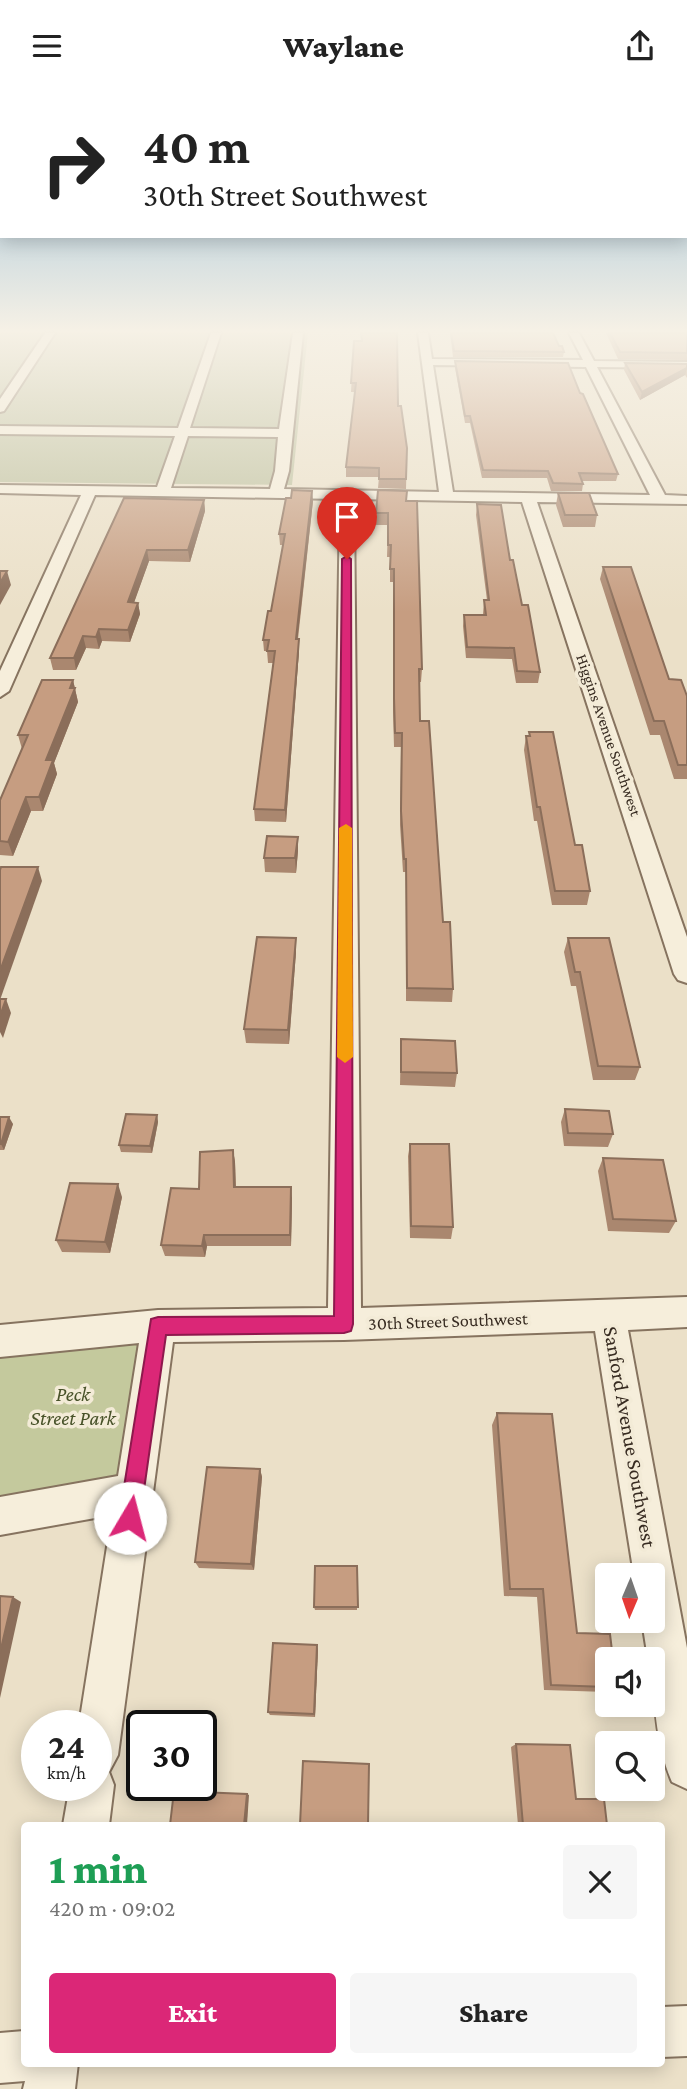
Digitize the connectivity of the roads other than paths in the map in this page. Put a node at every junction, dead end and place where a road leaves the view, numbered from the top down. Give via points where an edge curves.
1 (185, 426) edge
2 (286, 426) edge
3 (437, 426) edge
4 (622, 426) edge
5 (0, 430) edge
6 (183, 432) junction
7 (285, 433) junction
8 (0, 489) edge
9 (89, 491) junction
10 (163, 491) junction
11 (276, 493) junction
12 (347, 494) junction
13 (447, 496) junction
14 (528, 497) junction
15 (660, 499) junction
16 (687, 500) edge
17 (0, 691) edge
18 (680, 928) edge
19 (687, 974) edge
20 (687, 1312) edge
21 (609, 1315) junction
22 (344, 1324) junction
23 (158, 1326) junction
24 (0, 1341) edge
25 (133, 1492) junction
26 (0, 1516) edge
27 (102, 1710) edge
28 (687, 1766) edge
29 (90, 1801) edge
30 (86, 1822) edge
31 (687, 2031) edge
32 (665, 2032) edge
33 (21, 2056) edge
34 (0, 2058) edge
35 (52, 2067) edge
36 (49, 2089) edge

1 - 6 street
2 - 7 street
3 - 13 street
4 - 15 street
5 - 6 street
6 - 7 street
6 - 10 street
7 - 11 street
8 - 9 street
9 - 10 street
9 - 17 street
10 - 11 street
11 - 12 street
12 - 13 street
12 - 22 street
13 - 14 street
14 - 15 street
14 - 18 street, Higgins Avenue Southwest
15 - 16 street
18 - 19 street, Higgins Avenue Southwest
20 - 21 street, 30th Street Southwest
21 - 22 street, 30th Street Southwest
21 - 28 street, Sanford Avenue Southwest
22 - 23 street, 30th Street Southwest
23 - 24 street, 30th Street Southwest
23 - 25 street
25 - 26 street
25 - 27 street
29 - 30 street
31 - 32 street
33 - 34 street
35 - 36 street

